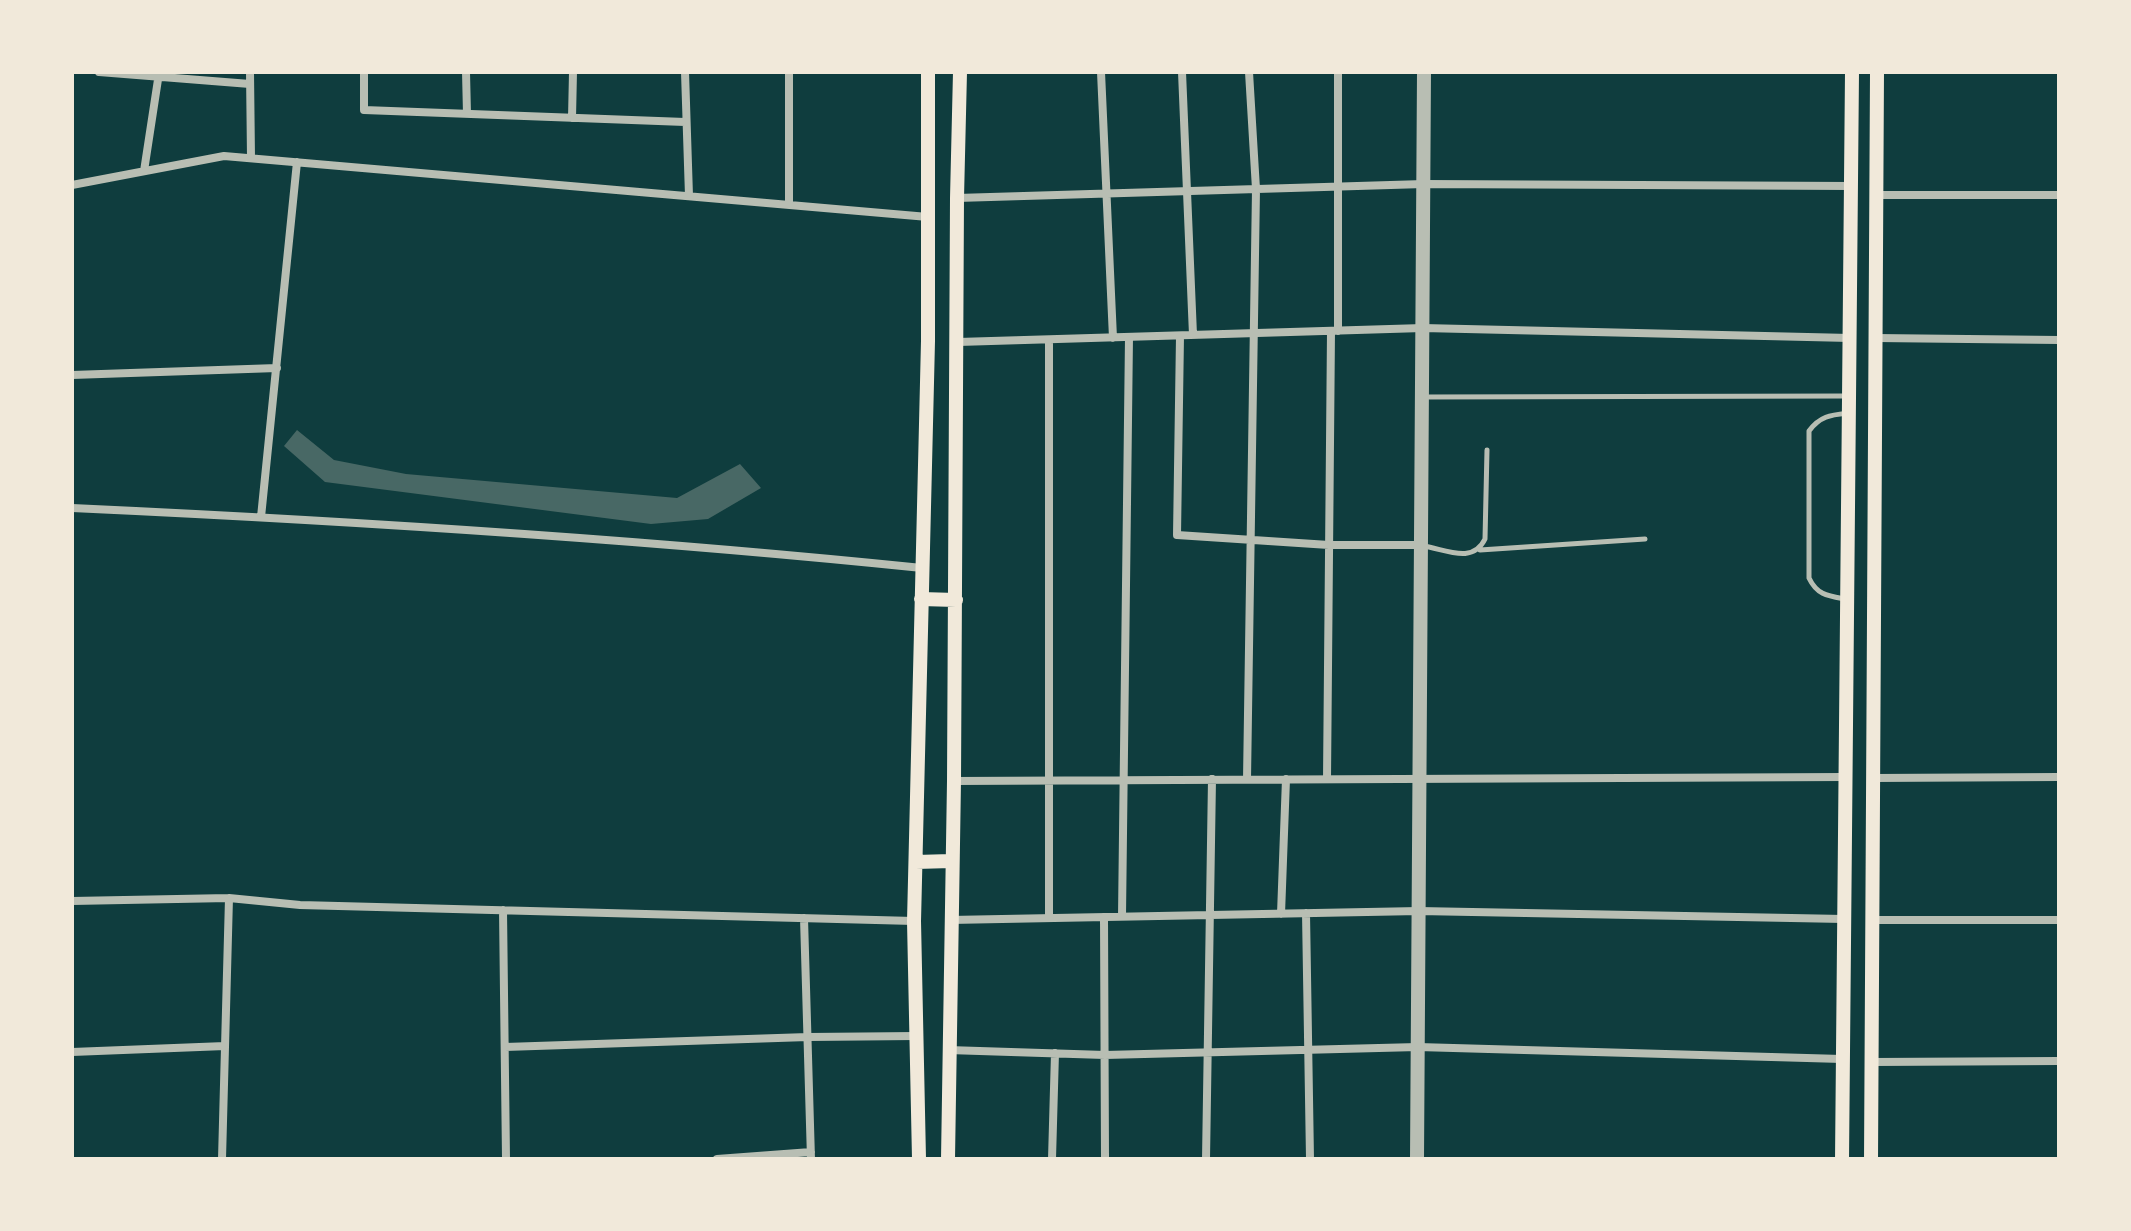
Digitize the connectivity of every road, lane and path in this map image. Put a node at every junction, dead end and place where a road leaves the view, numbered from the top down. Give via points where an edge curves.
1 (99, 72) edge
2 (250, 72) edge
3 (364, 72) edge
4 (466, 72) edge
5 (573, 72) edge
6 (685, 72) edge
7 (789, 72) edge
8 (928, 72) edge
9 (960, 72) edge
10 (1101, 72) edge
11 (1182, 72) edge
12 (1249, 72) edge
13 (1338, 72) edge
14 (1424, 72) edge
15 (1852, 72) edge
16 (1877, 72) edge
17 (159, 74) edge
18 (250, 84) junction
19 (467, 114) junction
20 (572, 118) junction
21 (685, 122) junction
22 (251, 158) junction
23 (297, 162) junction
24 (144, 171) junction
25 (1424, 184) junction
26 (72, 185) edge
27 (1852, 186) junction
28 (1338, 187) junction
29 (1256, 189) junction
30 (1187, 190) junction
31 (1107, 193) junction
32 (1877, 195) junction
33 (2059, 195) edge
34 (689, 196) junction
35 (957, 198) junction
36 (789, 205) junction
37 (928, 217) junction
38 (1423, 328) junction
39 (1335, 331) junction
40 (1254, 333) junction
41 (1193, 335) junction
42 (1180, 336) junction
43 (1129, 337) junction
44 (1113, 338) junction
45 (1850, 338) junction
46 (1876, 338) junction
47 (1049, 340) junction
48 (2059, 340) edge
49 (958, 342) junction
50 (277, 368) junction
51 (72, 375) edge
52 (1849, 396) junction
53 (1423, 397) junction
54 (1849, 413) junction
55 (1487, 450) dead end
56 (72, 508) edge
57 (261, 517) junction
58 (1645, 539) dead end
59 (1251, 541) junction
60 (1329, 545) junction
61 (1421, 545) junction
62 (1480, 550) junction
63 (922, 568) junction
64 (921, 599) junction
65 (1846, 599) junction
66 (956, 600) junction
67 (1845, 777) junction
68 (2059, 777) edge
69 (1420, 778) junction
70 (1874, 778) junction
71 (1212, 779) junction
72 (1247, 779) junction
73 (1286, 779) junction
74 (1327, 779) junction
75 (1125, 780) junction
76 (954, 781) junction
77 (1051, 781) junction
78 (951, 861) junction
79 (916, 862) junction
80 (229, 898) junction
81 (72, 901) edge
82 (503, 910) junction
83 (1419, 911) junction
84 (1306, 913) junction
85 (1281, 914) junction
86 (1211, 915) junction
87 (1122, 916) junction
88 (1104, 917) junction
89 (804, 918) junction
90 (1049, 918) junction
91 (1844, 919) junction
92 (950, 920) junction
93 (1873, 920) junction
94 (2059, 920) edge
95 (914, 921) junction
96 (916, 1036) junction
97 (808, 1037) junction
98 (225, 1046) junction
99 (505, 1047) junction
100 (1418, 1047) junction
101 (948, 1050) junction
102 (1308, 1050) junction
103 (72, 1052) edge
104 (1055, 1053) junction
105 (1206, 1053) junction
106 (1105, 1055) junction
107 (1842, 1059) junction
108 (2059, 1061) edge
109 (1872, 1062) junction
110 (811, 1156) edge
111 (222, 1159) edge
112 (506, 1159) edge
113 (717, 1159) edge
114 (919, 1159) edge
115 (948, 1159) edge
116 (1052, 1159) edge
117 (1105, 1159) edge
118 (1206, 1159) edge
119 (1310, 1159) edge
120 (1417, 1159) edge
121 (1842, 1159) edge
122 (1871, 1159) edge

1 - 17 street
2 - 18 street
3 - 19 street via 364,110
4 - 19 street
5 - 20 street
6 - 21 street
7 - 36 street
8 - 37 main road
9 - 35 main road
10 - 31 street
11 - 30 street
12 - 29 street
13 - 28 street
14 - 25 street
15 - 27 main road
16 - 32 main road
17 - 18 street
17 - 24 street
18 - 22 street
19 - 20 street
20 - 21 street
21 - 34 street
22 - 23 street
22 - 24 street via 224,156
23 - 34 street
23 - 50 street
24 - 26 street
25 - 27 street
25 - 28 street
25 - 38 street
27 - 45 main road
28 - 29 street
28 - 39 street
29 - 30 street
29 - 40 street
30 - 31 street
30 - 41 street
31 - 35 street
31 - 44 street
32 - 33 street
32 - 46 main road
34 - 36 street
35 - 49 main road
36 - 37 street
37 - 63 main road
38 - 39 street
38 - 45 street
38 - 53 street
39 - 40 street
39 - 60 street
40 - 41 street
40 - 59 street
41 - 42 street
42 - 43 street
42 - 59 street via 1177,535
43 - 44 street
43 - 75 street
44 - 47 street
45 - 52 main road
46 - 48 street
46 - 70 main road
47 - 49 street
47 - 77 street
49 - 66 main road
50 - 51 street
50 - 57 street
52 - 53 lane
52 - 54 main road
53 - 61 street
54 - 65 main road
54 - 65 lane via 1828,415 1809,431 1809,578 1825,596
55 - 62 lane via 1485,539
56 - 57 street
57 - 63 street via 743,550
58 - 62 lane
59 - 60 street
59 - 72 street
60 - 61 street
60 - 74 street
61 - 62 lane via 1470,555
61 - 69 street
63 - 64 main road
64 - 66 main road
64 - 79 main road
65 - 67 main road
66 - 76 main road
67 - 69 street
67 - 91 main road
68 - 70 street
69 - 74 street
69 - 83 street
70 - 93 main road
71 - 72 street
71 - 75 street
71 - 86 street
72 - 73 street
73 - 74 street
73 - 85 street
75 - 77 street
75 - 87 street
76 - 77 street
76 - 78 main road
77 - 90 street
78 - 79 main road
78 - 92 main road
79 - 95 main road
80 - 81 street
80 - 82 street
80 - 98 street
82 - 89 street
82 - 99 street
83 - 84 street
83 - 91 street
83 - 100 street
84 - 85 street
84 - 102 street
85 - 86 street
86 - 87 street
86 - 105 street
87 - 88 street
88 - 90 street
88 - 106 street
89 - 95 street
89 - 97 street
90 - 92 street
91 - 107 main road
92 - 101 main road
93 - 94 street
93 - 109 main road
95 - 96 main road
96 - 97 street
96 - 114 main road
97 - 99 street
97 - 110 street
98 - 103 street
98 - 111 street
99 - 112 street
100 - 102 street
100 - 107 street
100 - 120 street
101 - 104 street
101 - 115 main road
102 - 105 street
102 - 119 street
104 - 106 street
104 - 116 street
105 - 106 street
105 - 118 street
106 - 117 street
107 - 121 main road
108 - 109 street
109 - 122 main road
110 - 113 street

